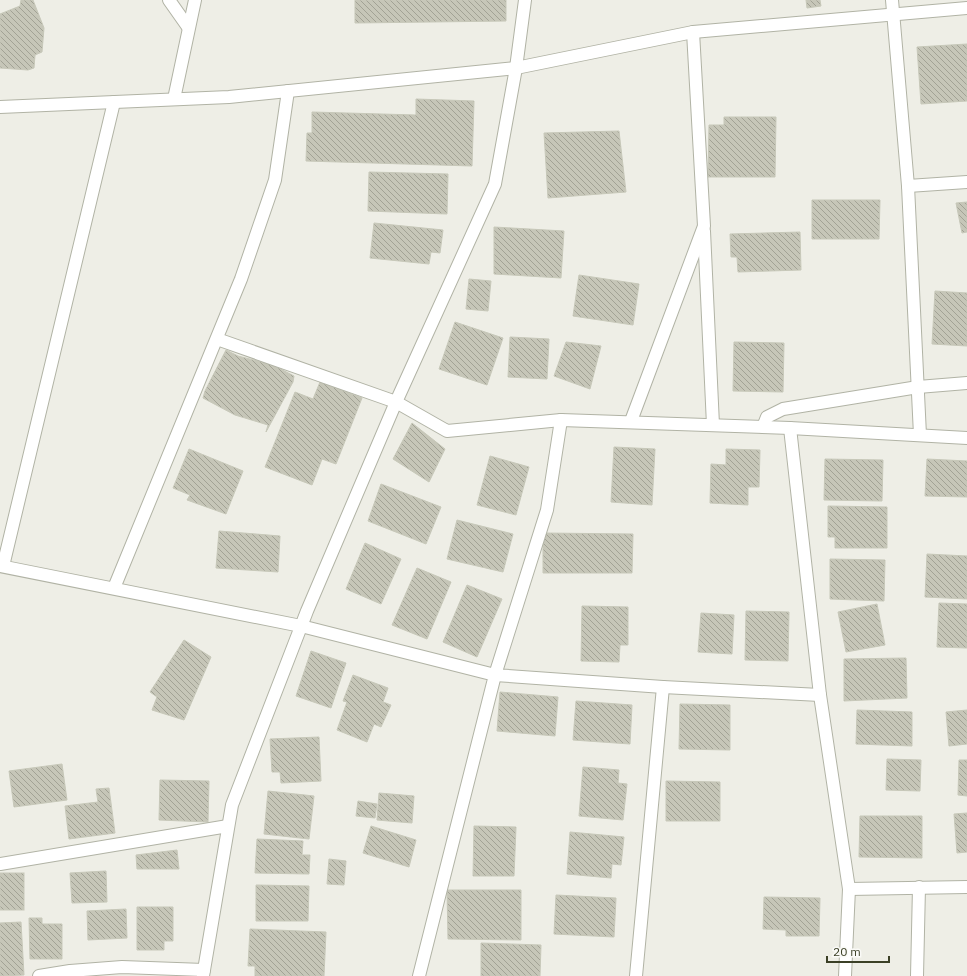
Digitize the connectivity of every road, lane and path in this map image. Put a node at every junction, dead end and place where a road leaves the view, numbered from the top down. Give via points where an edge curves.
1 (169, 0) edge
2 (195, 0) edge
3 (525, 0) edge
4 (892, 0) edge
5 (967, 8) edge
6 (894, 14) junction
7 (188, 27) junction
8 (693, 32) junction
9 (516, 68) junction
10 (288, 91) junction
11 (174, 99) junction
12 (114, 102) junction
13 (0, 107) edge
14 (967, 182) edge
15 (908, 186) junction
16 (704, 226) junction
17 (217, 339) junction
18 (967, 383) edge
19 (918, 387) junction
20 (396, 402) junction
21 (561, 420) junction
22 (631, 421) junction
23 (713, 425) junction
24 (762, 427) junction
25 (790, 428) junction
26 (920, 435) junction
27 (967, 438) edge
28 (1, 566) edge
29 (114, 588) junction
30 (301, 626) junction
31 (495, 674) junction
32 (663, 687) junction
33 (820, 695) junction
34 (228, 826) junction
35 (0, 864) edge
36 (967, 886) edge
37 (919, 887) junction
38 (849, 889) junction
39 (203, 973) edge
40 (39, 976) edge
41 (419, 976) edge
42 (636, 976) edge
43 (845, 976) edge
44 (917, 976) edge

1 - 7 street
2 - 7 street
3 - 9 street
4 - 6 street
5 - 6 street
6 - 8 street
6 - 15 street
7 - 11 street
8 - 9 street
8 - 16 street
9 - 10 street
9 - 20 street via 495,184
10 - 11 street
10 - 17 street via 275,180 242,279
11 - 12 street
12 - 13 street
12 - 28 street
14 - 15 street
15 - 19 street
16 - 22 street
16 - 23 street
17 - 20 street
17 - 29 street
18 - 19 street
19 - 24 street via 783,409 766,417
19 - 26 street
20 - 21 street via 447,431
20 - 30 street
21 - 22 street
21 - 31 street via 547,510
22 - 23 street
23 - 24 street
24 - 25 street
25 - 26 street
25 - 33 street
26 - 27 street
28 - 29 street
29 - 30 street
30 - 31 street
30 - 34 street via 232,805
31 - 32 street
31 - 41 street
32 - 33 street
32 - 42 street
33 - 38 street
34 - 35 street
34 - 39 street
36 - 37 street
37 - 38 street
37 - 44 street
38 - 43 street
39 - 40 street via 122,967

